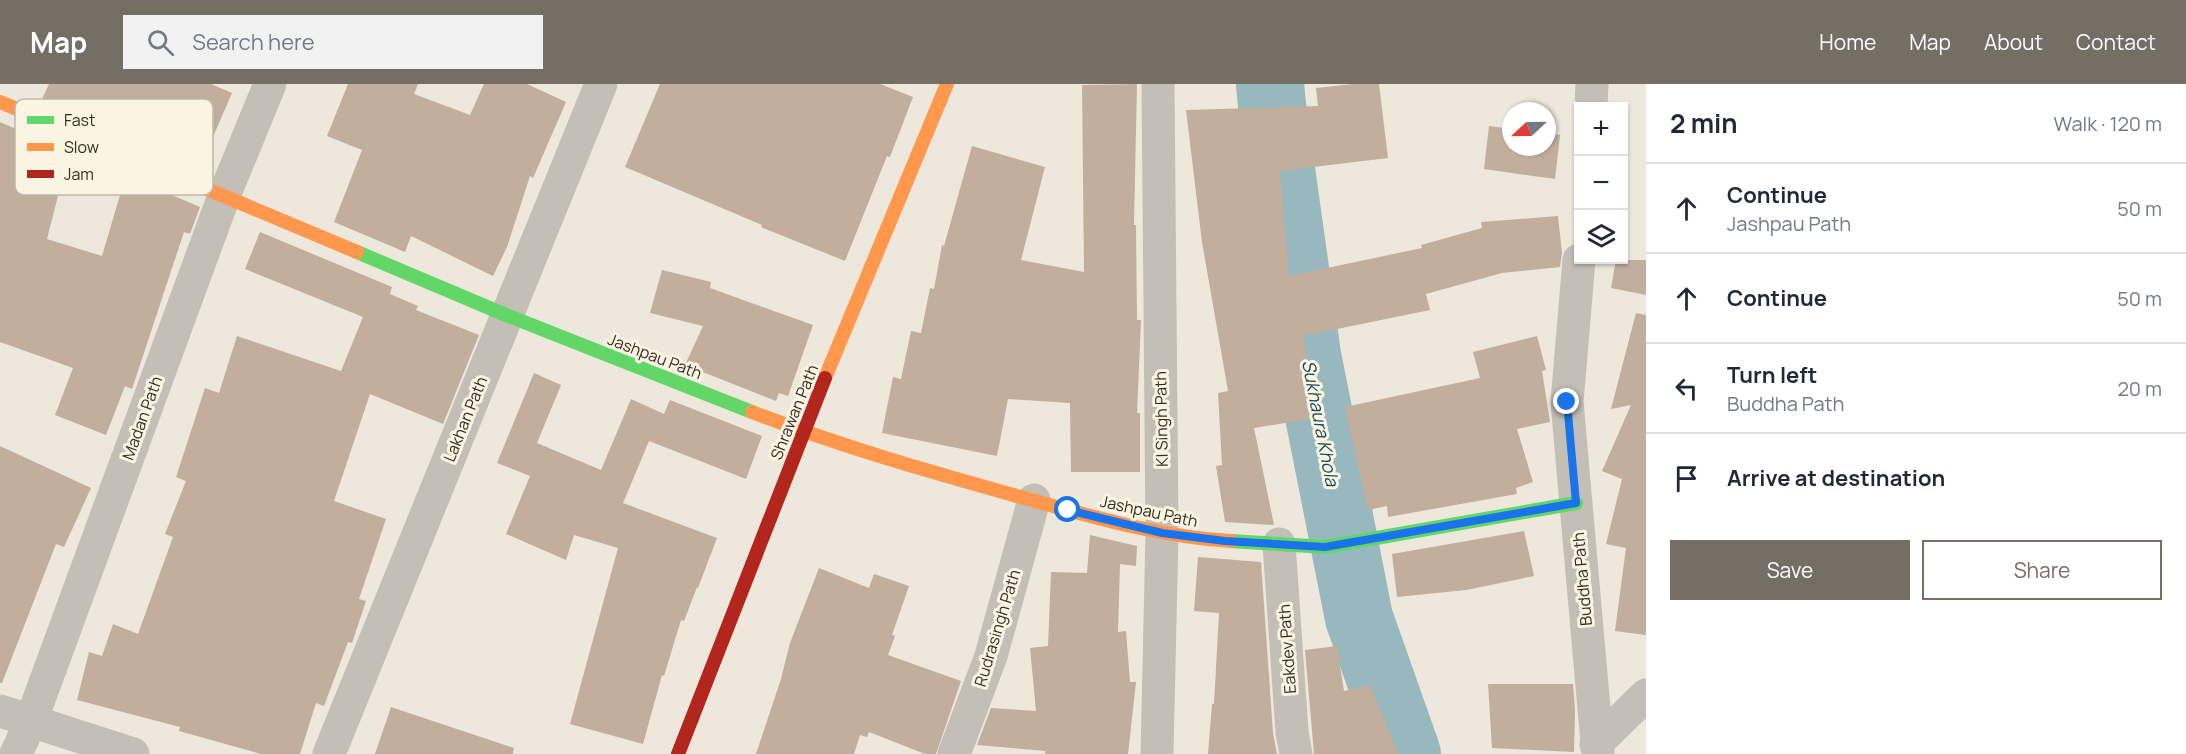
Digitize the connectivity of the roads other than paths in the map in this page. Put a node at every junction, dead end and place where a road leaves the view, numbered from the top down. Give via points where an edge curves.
1 (270, 84) edge
2 (601, 84) edge
3 (947, 84) edge
4 (1158, 84) edge
5 (1592, 84) edge
6 (0, 102) edge
7 (1591, 102) edge
8 (15, 108) edge
9 (213, 191) edge
10 (224, 196) junction
11 (1579, 264) edge
12 (507, 315) junction
13 (803, 432) junction
14 (1034, 500) junction
15 (1576, 503) junction
16 (1162, 533) junction
17 (1279, 544) junction
18 (1646, 695) edge
19 (0, 711) edge
20 (31, 721) junction
21 (1597, 749) edge
22 (16, 754) edge
23 (133, 754) edge
24 (329, 754) edge
25 (678, 754) edge
26 (954, 754) edge
27 (1157, 754) edge
28 (1296, 754) edge

1 - 10 street, Madan Path
2 - 12 street, Lakhan Path
3 - 13 street, Shrawan Path
4 - 16 street, KI Singh Path
5 - 7 street
6 - 8 street, Jashpau Path
9 - 10 street, Jashpau Path
10 - 12 street, Jashpau Path
10 - 20 street, Madan Path
11 - 15 street, Buddha Path via 1567,402
12 - 13 street, Jashpau Path
12 - 24 street, Lakhan Path
13 - 14 street, Jashpau Path
13 - 25 street, Shrawan Path
14 - 16 street, Jashpau Path
14 - 26 street, Rudrasingh Path via 991,656
15 - 17 street, Jashpau Path via 1325,547
15 - 21 street, Buddha Path
16 - 17 street, Jashpau Path
16 - 27 street, KI Singh Path
17 - 28 street, Eakdev Path
18 - 21 street
19 - 20 street
20 - 22 street, Madan Path
20 - 23 street

